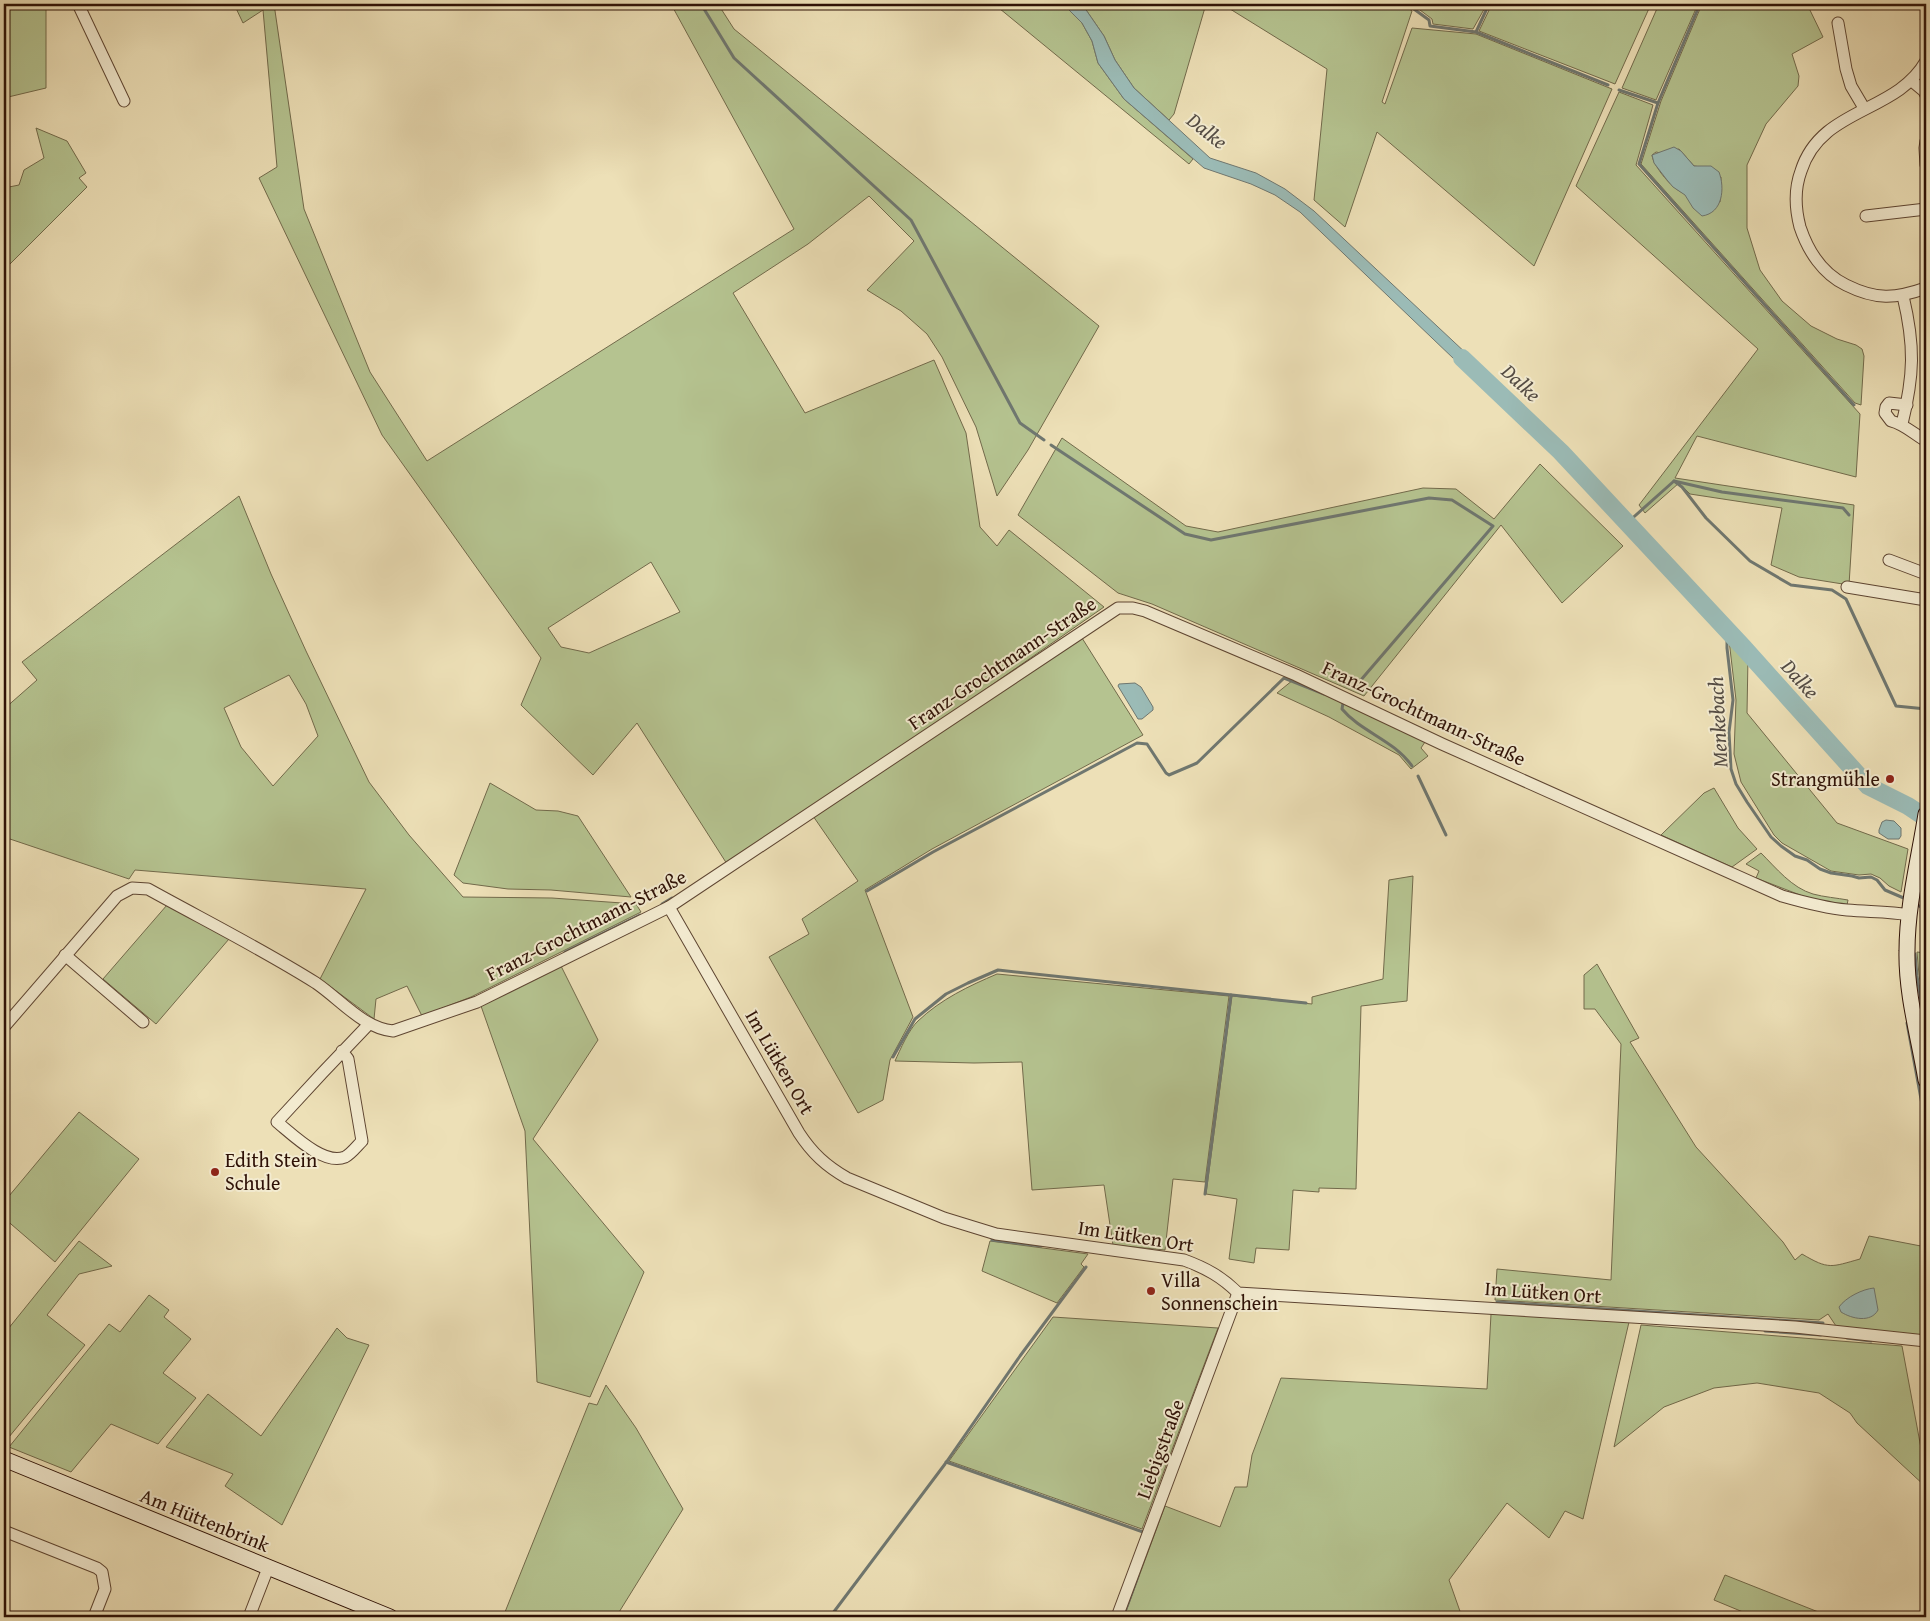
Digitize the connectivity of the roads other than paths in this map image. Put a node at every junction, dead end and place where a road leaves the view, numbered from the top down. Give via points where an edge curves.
1 (78, 4) edge
2 (1838, 23) dead end
3 (1926, 61) edge
4 (1912, 81) junction
5 (1926, 95) edge
6 (124, 101) dead end
7 (1864, 108) junction
8 (1926, 141) edge
9 (1926, 165) edge
10 (1926, 209) edge
11 (1866, 216) dead end
12 (1926, 288) edge
13 (1903, 296) junction
14 (1907, 405) junction
15 (1902, 424) junction
16 (1926, 441) edge
17 (1889, 560) dead end
18 (1926, 574) edge
19 (1846, 587) dead end
20 (1926, 600) edge
21 (1926, 814) edge
22 (668, 907) junction
23 (1910, 913) junction
24 (65, 955) junction
25 (143, 1022) dead end
26 (369, 1024) junction
27 (4, 1027) edge
28 (342, 1051) junction
29 (1926, 1080) edge
30 (1238, 1293) junction
31 (1926, 1341) edge
32 (4, 1459) edge
33 (4, 1531) edge
34 (268, 1568) junction
35 (94, 1617) edge
36 (249, 1617) edge
37 (390, 1617) edge
38 (1117, 1617) edge

1 - 6 street
2 - 7 street via 1850,86
3 - 4 street
4 - 5 street
4 - 7 street
7 - 13 street via 1835,125 1811,148 1799,175 1797,213 1811,253 1840,282 1873,296
8 - 9 street
10 - 11 street
12 - 13 street
13 - 14 street via 1910,328 1912,368
14 - 15 street
14 - 15 street via 1889,403 1886,407 1885,414 1891,421
15 - 16 street
17 - 18 street
19 - 20 street
21 - 23 street
22 - 23 street, Franz-Grochtmann-Straße via 1102,618 1118,608 1133,608 1296,675 1782,896 1847,910
22 - 26 street, Franz-Grochtmann-Straße via 477,1002 393,1031
22 - 30 street, Im Lütken Ort via 799,1133 816,1157 832,1170 944,1218 996,1234 1184,1260 1212,1272
23 - 29 street via 1906,952 1908,978
24 - 25 street
24 - 26 street, Franz-Grochtmann-Straße via 117,896 140,887 316,983
24 - 27 street, Franz-Grochtmann-Straße
26 - 28 street
28 - 28 street via 277,1122 330,1159 346,1156 362,1141 348,1059
30 - 31 street, Im Lütken Ort via 1794,1327
30 - 38 street, Liebigstraße
32 - 34 street, Am Hüttenbrink
33 - 35 street via 102,1572 105,1589
34 - 36 street
34 - 37 street, Am Hüttenbrink

